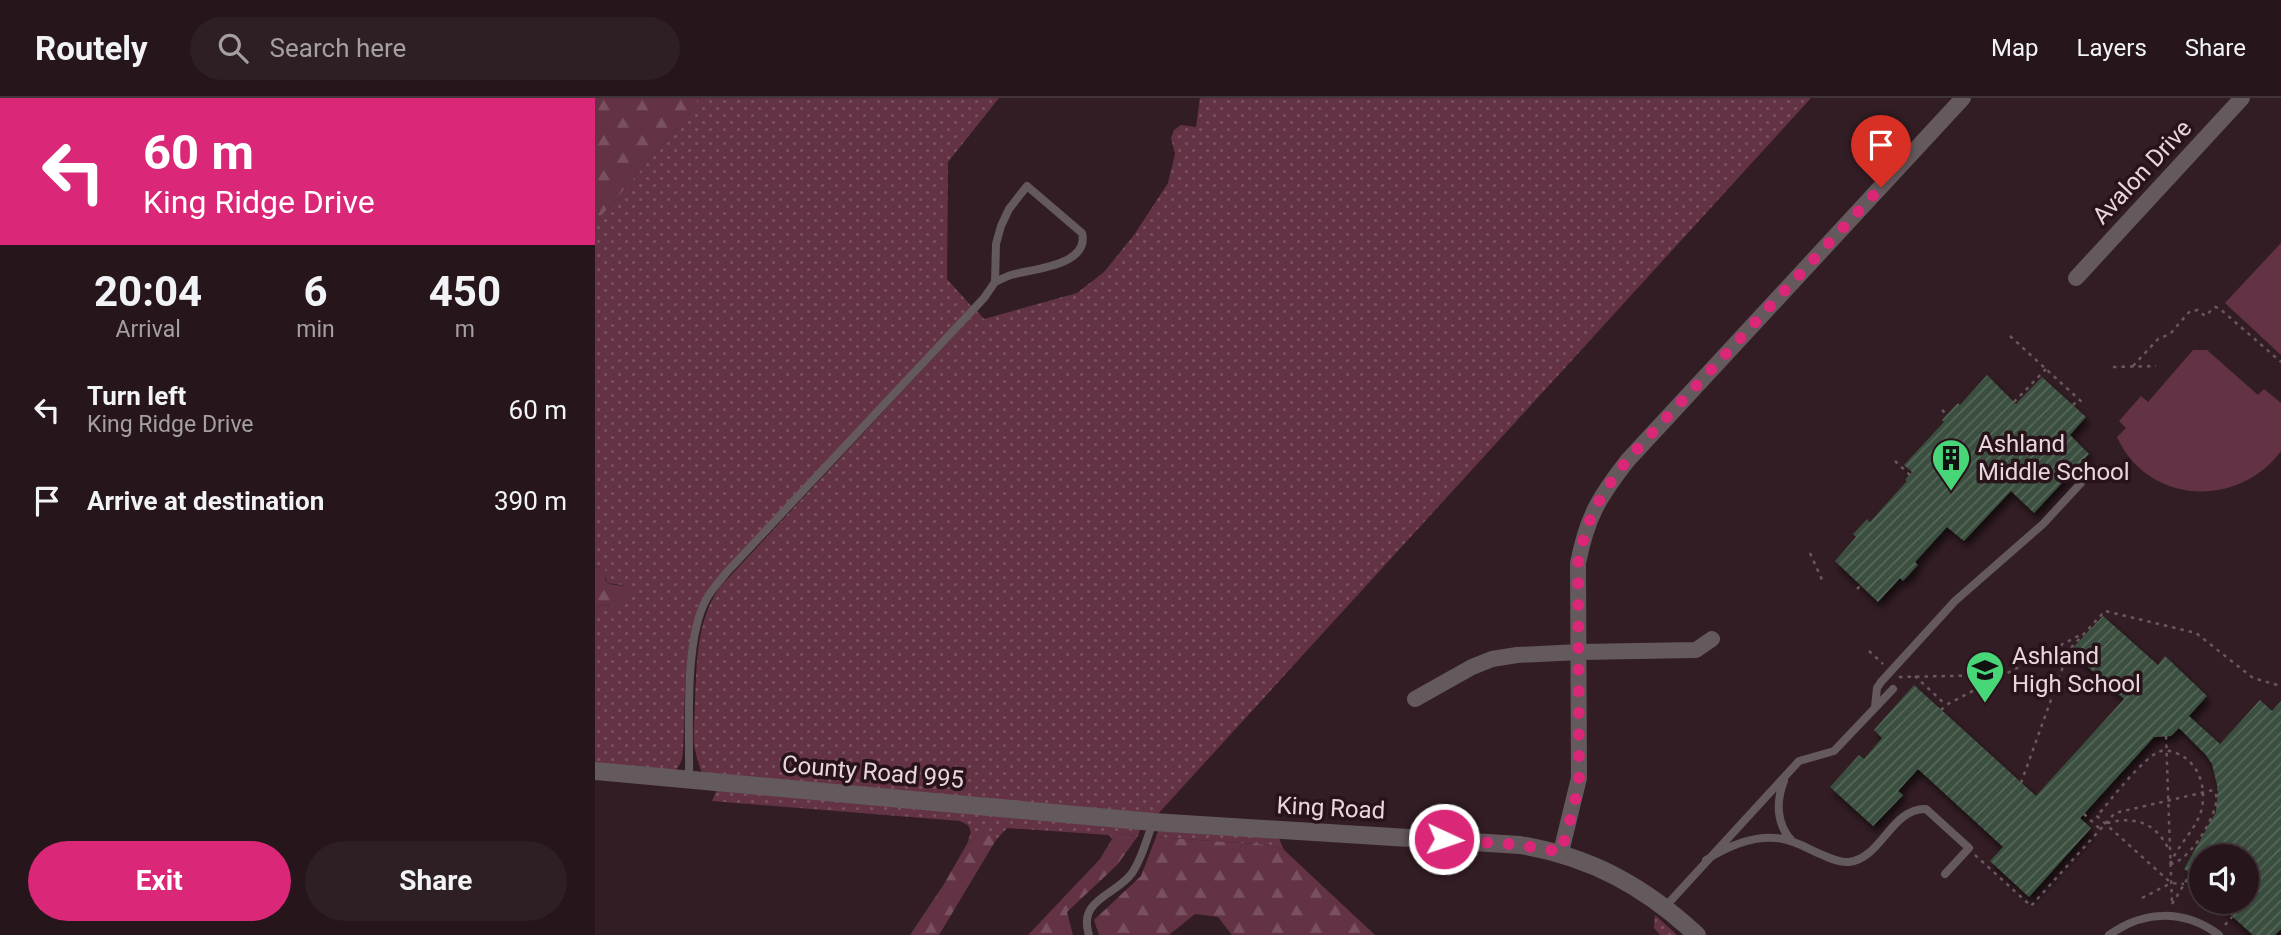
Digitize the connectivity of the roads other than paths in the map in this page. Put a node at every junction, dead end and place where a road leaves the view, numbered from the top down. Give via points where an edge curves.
1 (1963, 98) edge
2 (2242, 98) edge
3 (2076, 278) dead end
4 (995, 282) junction
5 (2081, 482) dead end
6 (1712, 639) dead end
7 (1580, 652) junction
8 (1893, 688) dead end
9 (1415, 699) dead end
10 (1875, 708) junction
11 (595, 771) edge
12 (1786, 775) junction
13 (689, 780) junction
14 (1150, 822) junction
15 (1794, 843) junction
16 (1561, 852) junction
17 (1706, 860) junction
18 (1945, 874) dead end
19 (1664, 908) junction
20 (1089, 935) edge
21 (1697, 935) edge
22 (2109, 935) edge
23 (2219, 935) edge

1 - 7 street via 1627,460 1602,493 1584,534 1578,563
2 - 3 street, Avalon Drive
4 - 4 lane via 1001,226 1027,186 1082,233 1084,241 1080,251 1067,259
4 - 13 lane via 706,599 693,655
5 - 10 lane via 2043,524 1955,601 1881,682
6 - 7 street via 1696,650
7 - 9 street via 1492,659
7 - 16 street via 1579,778
8 - 10 lane
10 - 12 lane via 1833,751 1799,761
11 - 13 street, County Road 995
12 - 15 lane via 1778,812
12 - 17 lane
13 - 14 street, County Road 995
14 - 16 street, King Road via 1471,841
14 - 20 lane via 1131,874 1094,902 1085,924
15 - 17 lane via 1758,839
15 - 18 lane via 1839,861 1854,860 1867,854 1902,817 1926,809 1969,848
16 - 19 street, King Road via 1612,874
17 - 19 lane
19 - 21 street, King Road
22 - 23 lane via 2135,920 2163,915 2195,921

